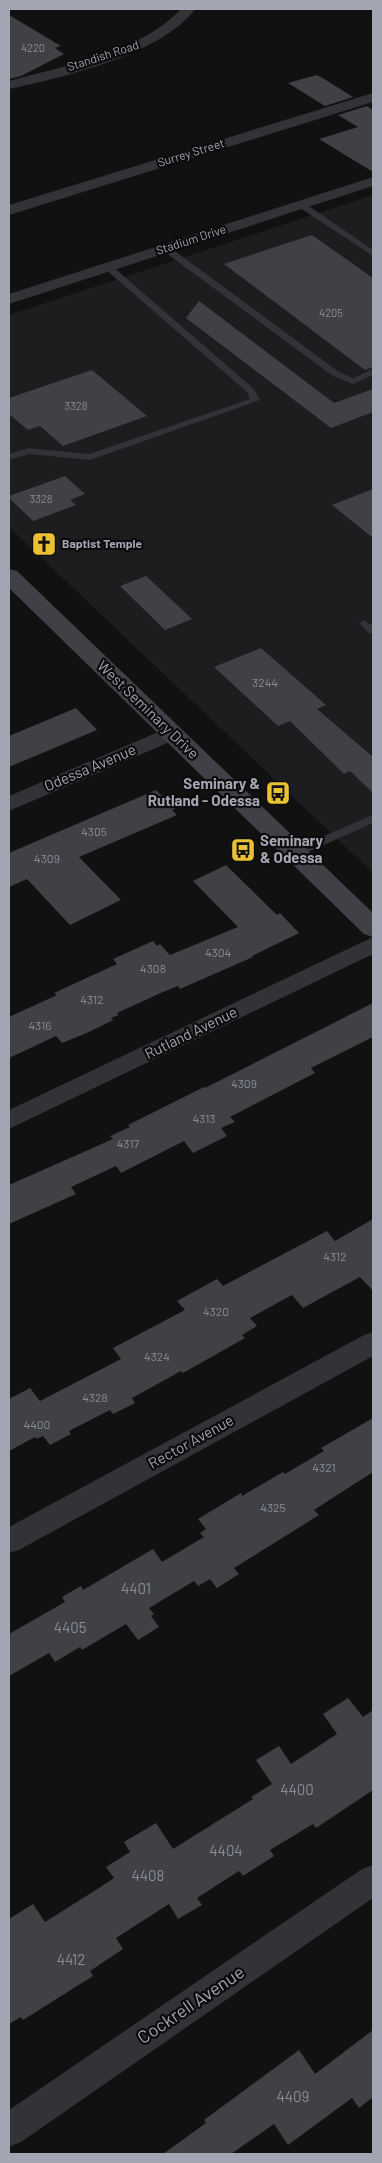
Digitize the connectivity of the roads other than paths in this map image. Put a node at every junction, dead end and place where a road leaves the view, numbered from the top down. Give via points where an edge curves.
1 (188, 9) edge
2 (9, 85) edge
3 (373, 97) edge
4 (373, 181) edge
5 (300, 204) junction
6 (9, 210) edge
7 (165, 248) junction
8 (373, 254) edge
9 (108, 267) junction
10 (9, 299) edge
11 (373, 372) edge
12 (9, 458) edge
13 (9, 576) edge
14 (364, 623) dead end
15 (373, 632) edge
16 (172, 733) junction
17 (9, 804) edge
18 (373, 819) edge
19 (295, 853) junction
20 (373, 928) edge
21 (373, 945) edge
22 (9, 1120) edge
23 (373, 1343) edge
24 (9, 1541) edge
25 (373, 1880) edge
26 (9, 2130) edge

1 - 2 street, Standish Road via 177,21 146,42 110,56
3 - 6 street, Surrey Street
4 - 5 street, Stadium Drive
5 - 7 street, Stadium Drive
5 - 8 lane
7 - 9 street, Stadium Drive
7 - 11 lane via 336,374 353,381
9 - 10 street, Stadium Drive
9 - 12 lane via 252,391 255,400 90,457 29,451
13 - 16 main road, West Seminary Drive
14 - 15 lane
16 - 17 street, Odessa Avenue
16 - 19 main road, West Seminary Drive
18 - 19 lane
19 - 20 main road, West Seminary Drive
21 - 22 street, Rutland Avenue
23 - 24 street, Rector Avenue
25 - 26 street, Cockrell Avenue

